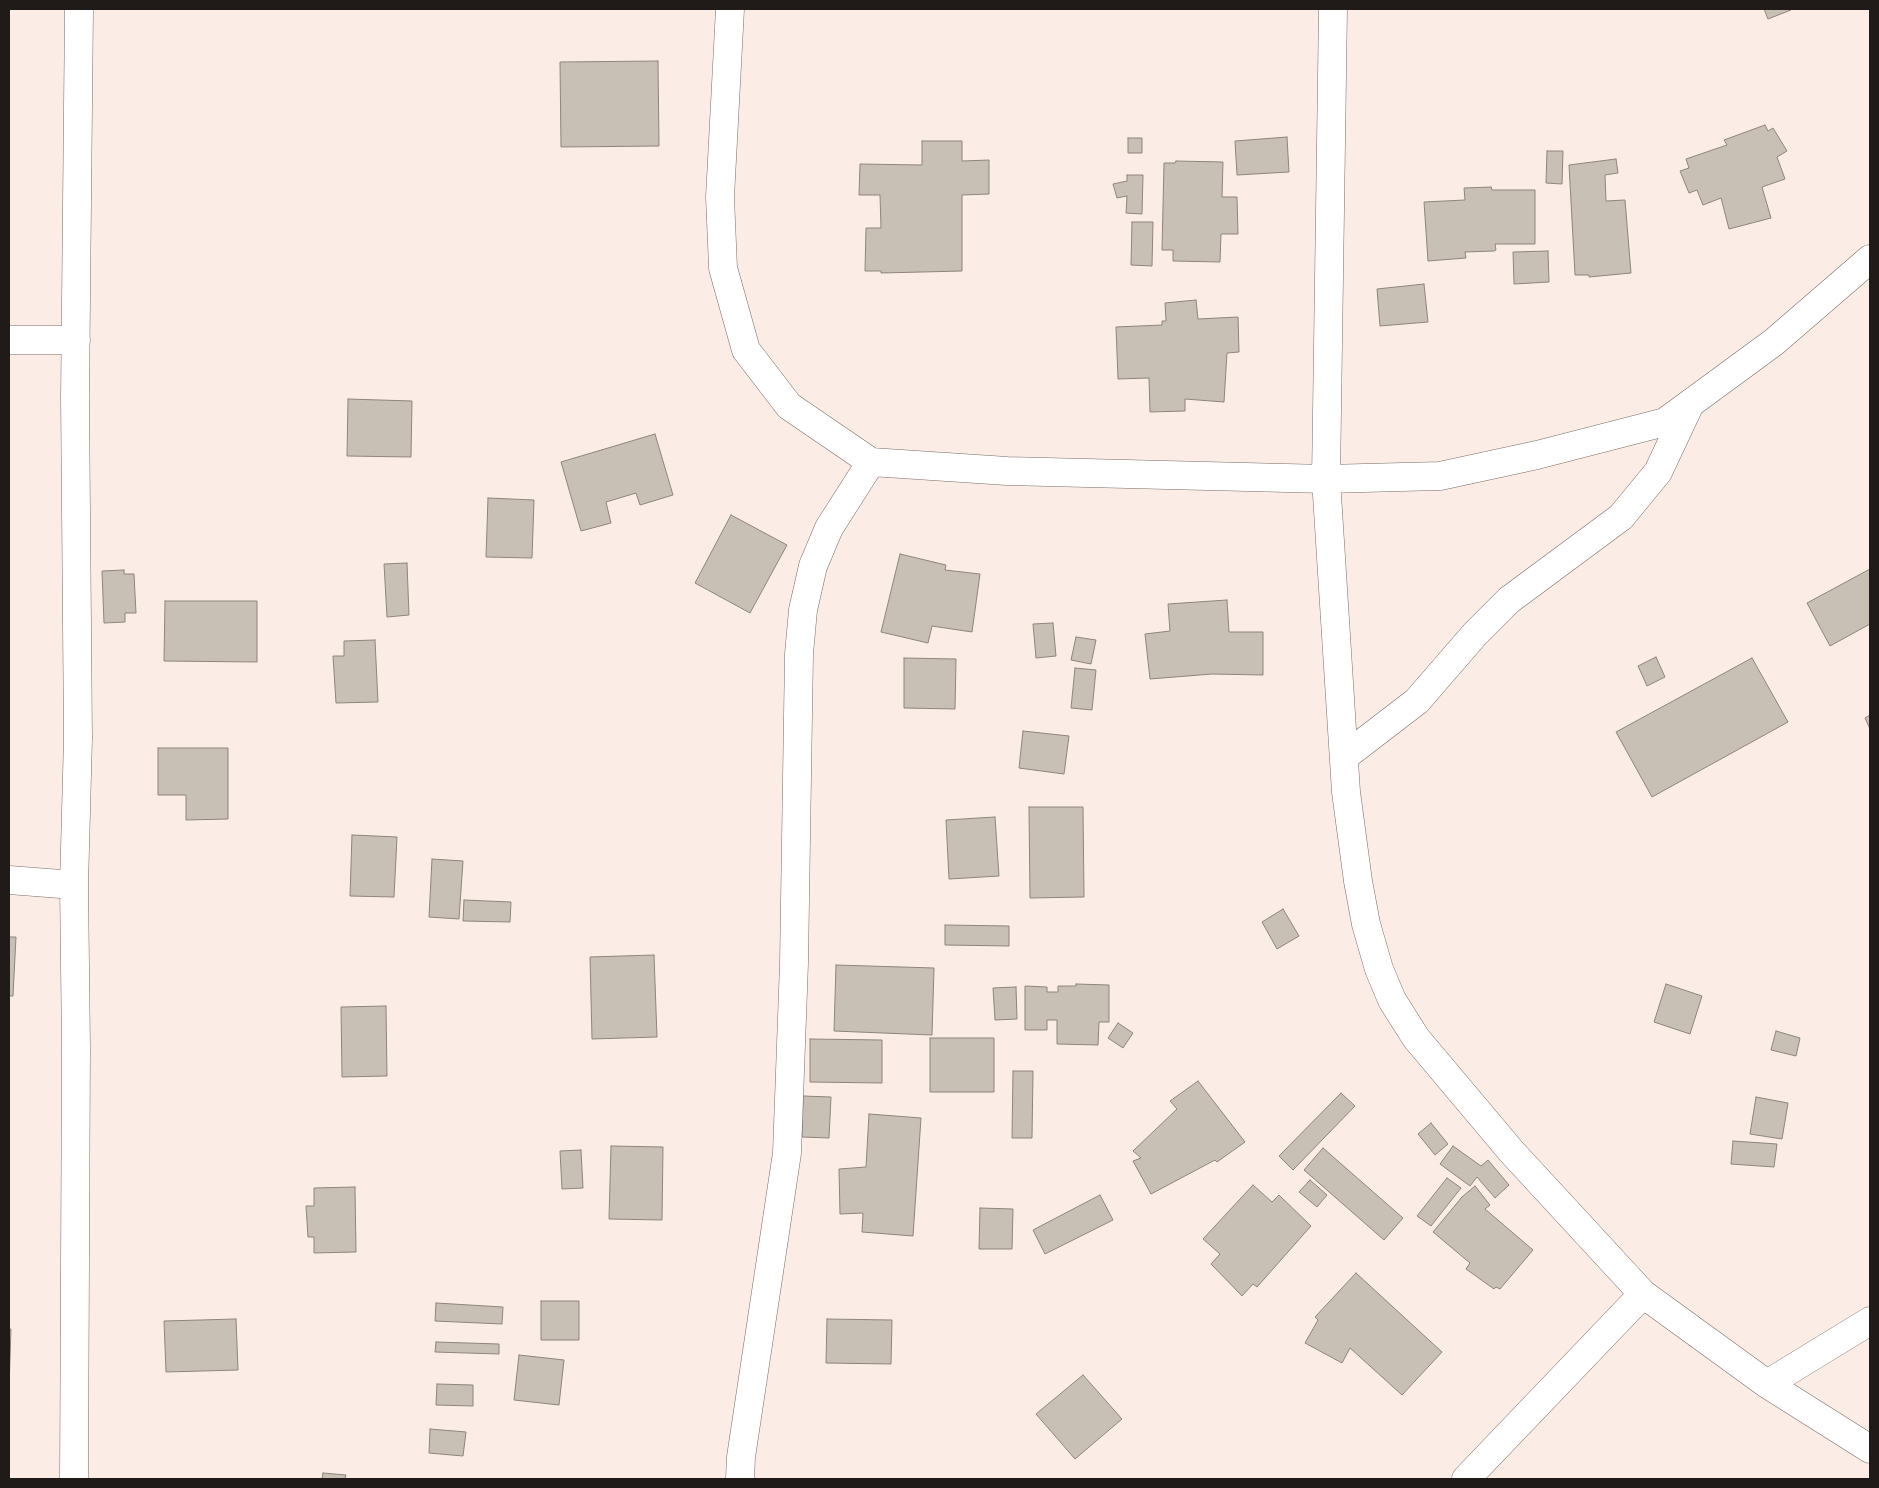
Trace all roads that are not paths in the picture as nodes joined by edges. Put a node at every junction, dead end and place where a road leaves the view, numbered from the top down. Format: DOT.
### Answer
graph roads {
  1 [pos="79,9"];
  2 [pos="730,9"];
  3 [pos="1333,9"];
  4 [pos="1870,259"];
  5 [pos="9,340"];
  6 [pos="76,340"];
  7 [pos="1690,404"];
  8 [pos="871,462"];
  9 [pos="1326,479"];
  10 [pos="1344,756"];
  11 [pos="9,880"];
  12 [pos="74,885"];
  13 [pos="1643,1294"];
  14 [pos="1870,1321"];
  15 [pos="1767,1384"];
  16 [pos="1870,1449"];
  17 [pos="74,1479"];
  18 [pos="740,1479"];
  19 [pos="1466,1479"];
  1 -- 6 [label="street"];
  2 -- 8 [label="street"];
  3 -- 9 [label="street"];
  4 -- 7 [label="street"];
  5 -- 6 [label="street"];
  6 -- 12 [label="street"];
  7 -- 9 [label="street"];
  7 -- 10 [label="street"];
  8 -- 9 [label="street"];
  8 -- 18 [label="street"];
  9 -- 10 [label="street"];
  10 -- 13 [label="street"];
  11 -- 12 [label="street"];
  12 -- 17 [label="street"];
  13 -- 15 [label="street"];
  13 -- 19 [label="street"];
  14 -- 15 [label="street"];
  15 -- 16 [label="street"];
}
